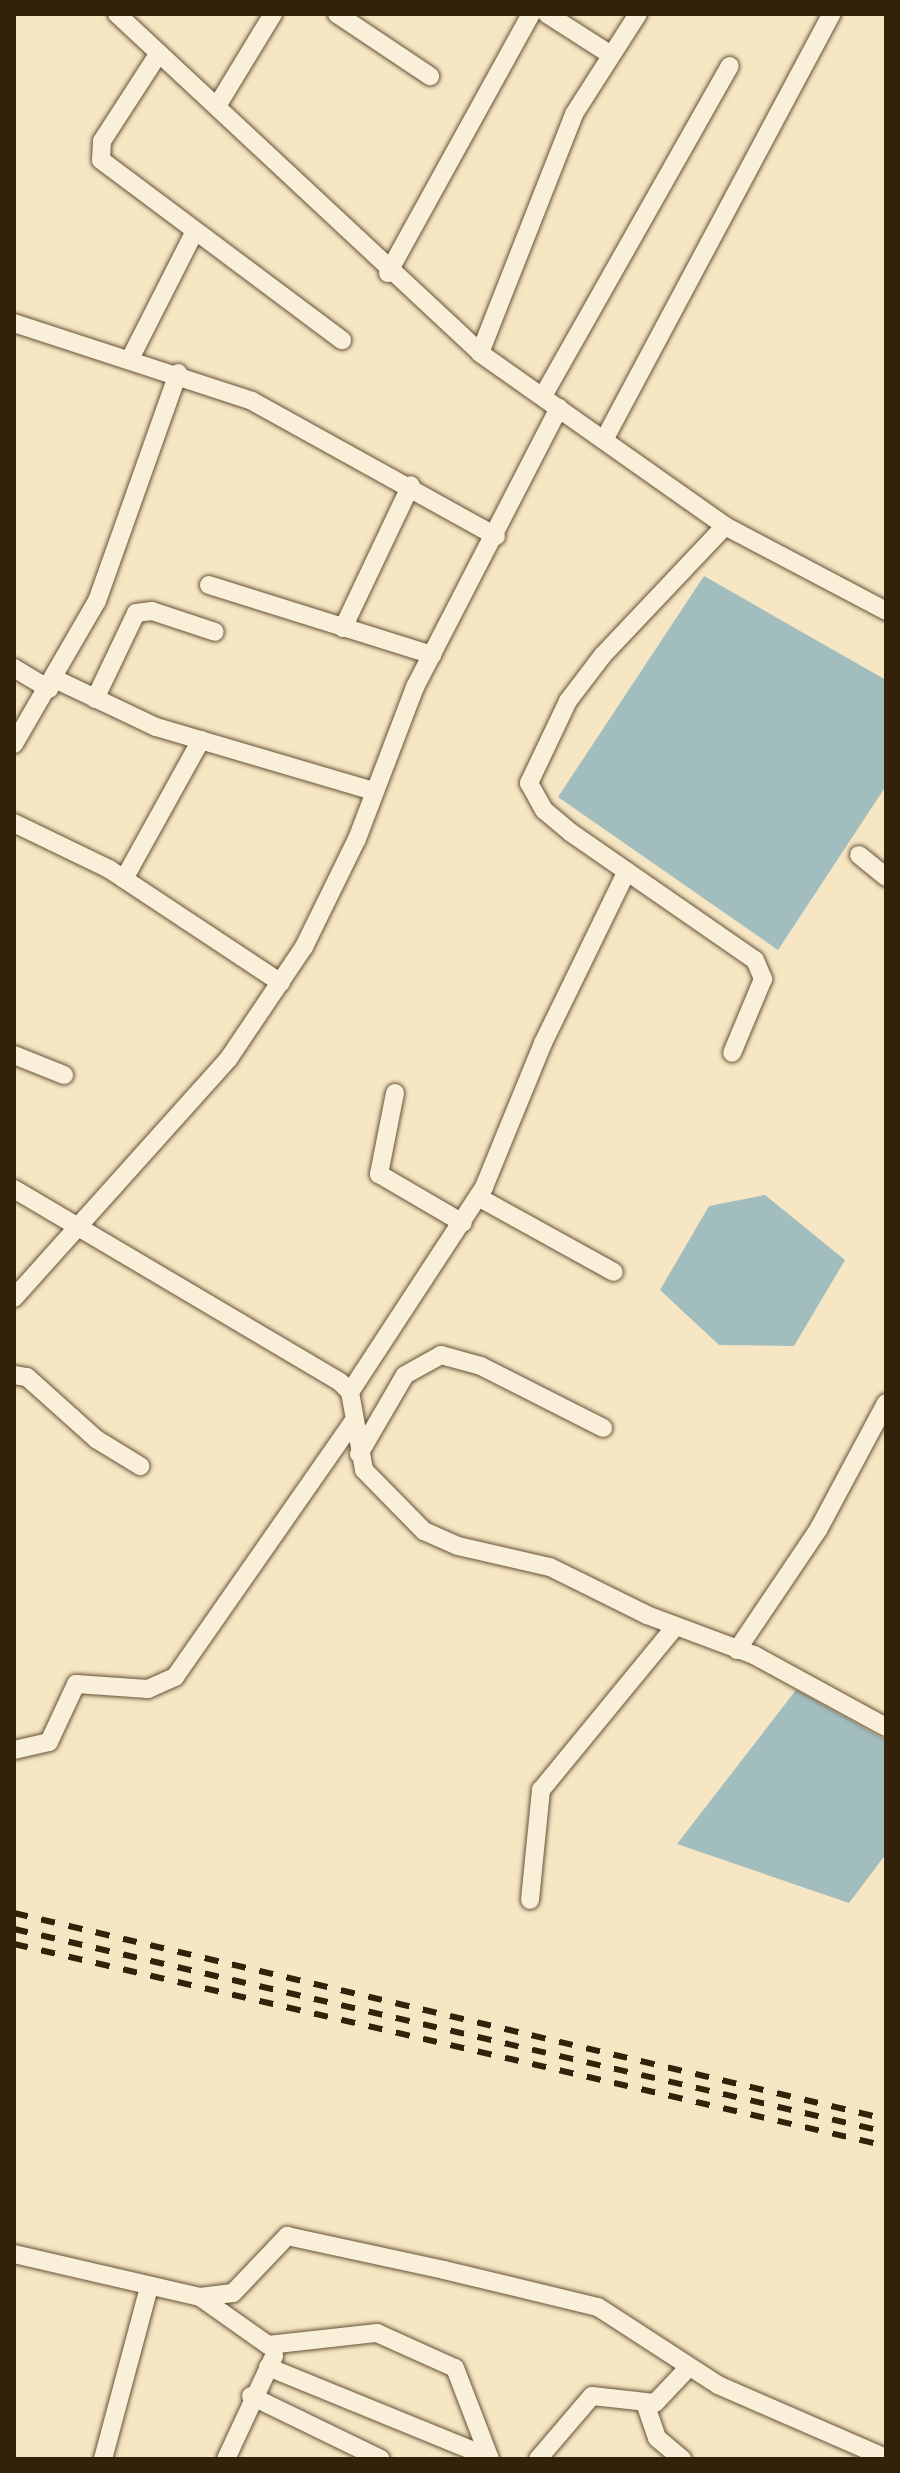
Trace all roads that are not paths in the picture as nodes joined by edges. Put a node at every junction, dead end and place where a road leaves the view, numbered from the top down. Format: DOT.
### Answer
graph roads {
  1 [pos="117,14"];
  2 [pos="273,14"];
  3 [pos="337,14"];
  4 [pos="531,14"];
  5 [pos="547,14"];
  6 [pos="638,14"];
  7 [pos="831,14"];
  8 [pos="159,53"];
  9 [pos="611,55"];
  10 [pos="730,66"];
  11 [pos="430,76"];
  12 [pos="217,106"];
  13 [pos="195,231"];
  14 [pos="388,273"];
  15 [pos="14,323"];
  16 [pos="342,340"];
  17 [pos="480,353"];
  18 [pos="131,357"];
  19 [pos="178,373"];
  20 [pos="543,396"];
  21 [pos="559,408"];
  22 [pos="604,440"];
  23 [pos="411,485"];
  24 [pos="725,526"];
  25 [pos="496,536"];
  26 [pos="209,585"];
  27 [pos="886,611"];
  28 [pos="343,628"];
  29 [pos="215,632"];
  30 [pos="432,655"];
  31 [pos="14,668"];
  32 [pos="52,684"];
  33 [pos="95,699"];
  34 [pos="201,740"];
  35 [pos="14,744"];
  36 [pos="373,791"];
  37 [pos="14,823"];
  38 [pos="859,855"];
  39 [pos="627,871"];
  40 [pos="886,877"];
  41 [pos="124,879"];
  42 [pos="281,983"];
  43 [pos="732,1053"];
  44 [pos="14,1055"];
  45 [pos="64,1075"];
  46 [pos="395,1093"];
  47 [pos="14,1189"];
  48 [pos="478,1197"];
  49 [pos="463,1223"];
  50 [pos="80,1228"];
  51 [pos="614,1272"];
  52 [pos="14,1298"];
  53 [pos="14,1375"];
  54 [pos="350,1392"];
  55 [pos="886,1403"];
  56 [pos="354,1420"];
  57 [pos="603,1428"];
  58 [pos="359,1454"];
  59 [pos="140,1466"];
  60 [pos="675,1627"];
  61 [pos="737,1650"];
  62 [pos="886,1727"];
  63 [pos="14,1750"];
  64 [pos="530,1900"];
  65 [pos="14,2254"];
  66 [pos="149,2287"];
  67 [pos="200,2297"];
  68 [pos="280,2347"];
  69 [pos="268,2367"];
  70 [pos="688,2368"];
  71 [pos="251,2396"];
  72 [pos="645,2403"];
  73 [pos="490,2458"];
  74 [pos="886,2458"];
  75 [pos="103,2459"];
  76 [pos="226,2459"];
  77 [pos="381,2459"];
  78 [pos="538,2459"];
  79 [pos="682,2459"];
  1 -- 8 [label="street"];
  2 -- 12 [label="street"];
  3 -- 11 [label="street"];
  4 -- 14 [label="street"];
  5 -- 9 [label="street"];
  6 -- 9 [label="street"];
  7 -- 22 [label="street"];
  8 -- 12 [label="street"];
  8 -- 13 [label="street"];
  9 -- 17 [label="street"];
  10 -- 20 [label="street"];
  12 -- 14 [label="street"];
  13 -- 16 [label="street"];
  13 -- 18 [label="street"];
  14 -- 17 [label="street"];
  15 -- 18 [label="street"];
  17 -- 20 [label="street"];
  18 -- 19 [label="street"];
  19 -- 23 [label="street"];
  19 -- 32 [label="street"];
  20 -- 21 [label="street"];
  21 -- 22 [label="street"];
  21 -- 25 [label="street"];
  22 -- 24 [label="street"];
  23 -- 25 [label="street"];
  23 -- 28 [label="street"];
  24 -- 27 [label="street"];
  24 -- 39 [label="street"];
  25 -- 30 [label="street"];
  26 -- 28 [label="street"];
  28 -- 30 [label="street"];
  29 -- 33 [label="street"];
  30 -- 36 [label="street"];
  31 -- 32 [label="street"];
  32 -- 33 [label="street"];
  32 -- 35 [label="street"];
  33 -- 34 [label="street"];
  34 -- 36 [label="street"];
  34 -- 41 [label="street"];
  36 -- 42 [label="street"];
  37 -- 41 [label="street"];
  38 -- 40 [label="street"];
  39 -- 43 [label="street"];
  39 -- 48 [label="street"];
  41 -- 42 [label="street"];
  42 -- 50 [label="street"];
  44 -- 45 [label="street"];
  46 -- 49 [label="street"];
  47 -- 50 [label="street"];
  48 -- 49 [label="street"];
  48 -- 51 [label="street"];
  49 -- 54 [label="street"];
  50 -- 52 [label="street"];
  50 -- 54 [label="street"];
  53 -- 59 [label="street"];
  54 -- 56 [label="street"];
  55 -- 61 [label="street"];
  56 -- 58 [label="street"];
  56 -- 63 [label="street"];
  57 -- 58 [label="street"];
  58 -- 60 [label="street"];
  60 -- 61 [label="street"];
  60 -- 64 [label="street"];
  61 -- 62 [label="street"];
  65 -- 66 [label="street"];
  66 -- 67 [label="street"];
  66 -- 75 [label="street"];
  67 -- 68 [label="street"];
  67 -- 70 [label="street"];
  68 -- 69 [label="street"];
  68 -- 73 [label="street"];
  69 -- 71 [label="street"];
  69 -- 73 [label="street"];
  70 -- 72 [label="street"];
  70 -- 74 [label="street"];
  71 -- 76 [label="street"];
  71 -- 77 [label="street"];
  72 -- 78 [label="street"];
  72 -- 79 [label="street"];
}
